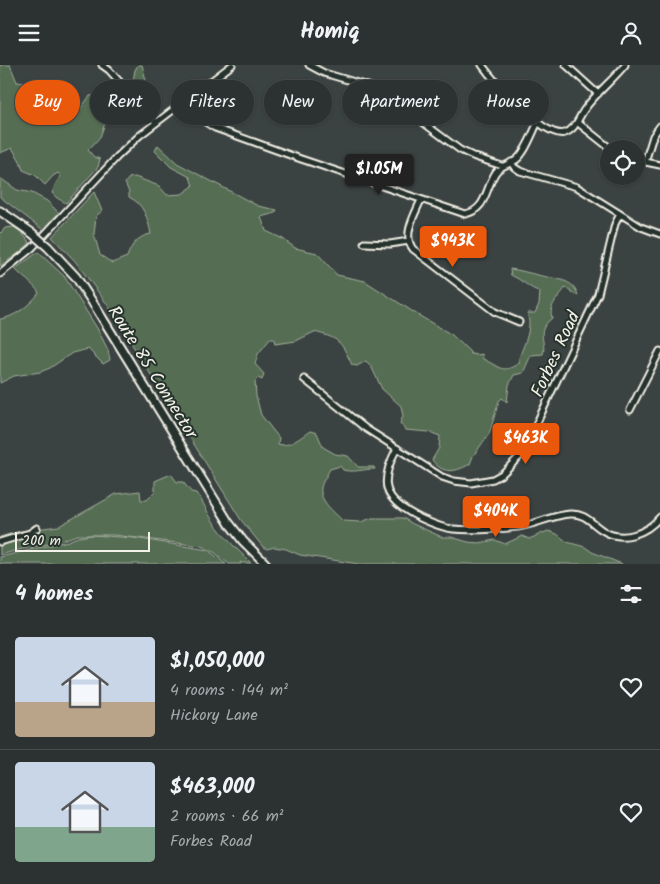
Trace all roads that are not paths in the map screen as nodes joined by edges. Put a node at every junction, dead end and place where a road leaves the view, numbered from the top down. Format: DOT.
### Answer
graph roads {
  1 [pos="102,65"];
  2 [pos="232,65"];
  3 [pos="309,65"];
  4 [pos="482,65"];
  5 [pos="566,65"];
  6 [pos="625,65"];
  7 [pos="118,80"];
  8 [pos="212,80"];
  9 [pos="494,80"];
  10 [pos="598,94"];
  11 [pos="577,122"];
  12 [pos="152,125"];
  13 [pos="210,125"];
  14 [pos="537,125"];
  15 [pos="541,125"];
  16 [pos="660,126"];
  17 [pos="600,140"];
  18 [pos="511,162"];
  19 [pos="645,162"];
  20 [pos="660,165"];
  21 [pos="502,166"];
  22 [pos="421,200"];
  23 [pos="0,211"];
  24 [pos="620,214"];
  25 [pos="660,234"];
  26 [pos="409,241"];
  27 [pos="364,243"];
  28 [pos="0,273"];
  29 [pos="519,322"];
  30 [pos="660,351"];
  31 [pos="304,379"];
  32 [pos="630,410"];
  33 [pos="397,448"];
  34 [pos="660,517"];
  35 [pos="37,528"];
  36 [pos="0,542"];
  37 [pos="266,564"];
  1 -- 7 [label="street"];
  2 -- 8 [label="street"];
  3 -- 21 [label="street"];
  4 -- 9 [label="street"];
  5 -- 10 [label="street"];
  6 -- 10 [label="street"];
  10 -- 11 [label="street"];
  11 -- 15 [label="street"];
  11 -- 17 [label="street"];
  12 -- 28 [label="street"];
  13 -- 22 [label="street"];
  14 -- 18 [label="street"];
  16 -- 19 [label="street"];
  18 -- 21 [label="street"];
  18 -- 24 [label="street"];
  19 -- 20 [label="street"];
  21 -- 22 [label="street"];
  22 -- 26 [label="street"];
  23 -- 37 [label="main road, Route 85 Connector, bridge"];
  24 -- 25 [label="street"];
  24 -- 33 [label="street, Forbes Road"];
  26 -- 27 [label="street"];
  26 -- 29 [label="street"];
  30 -- 32 [label="street"];
  31 -- 33 [label="street, Forbes Road"];
  33 -- 34 [label="street"];
  35 -- 36 [label="street"];
}
